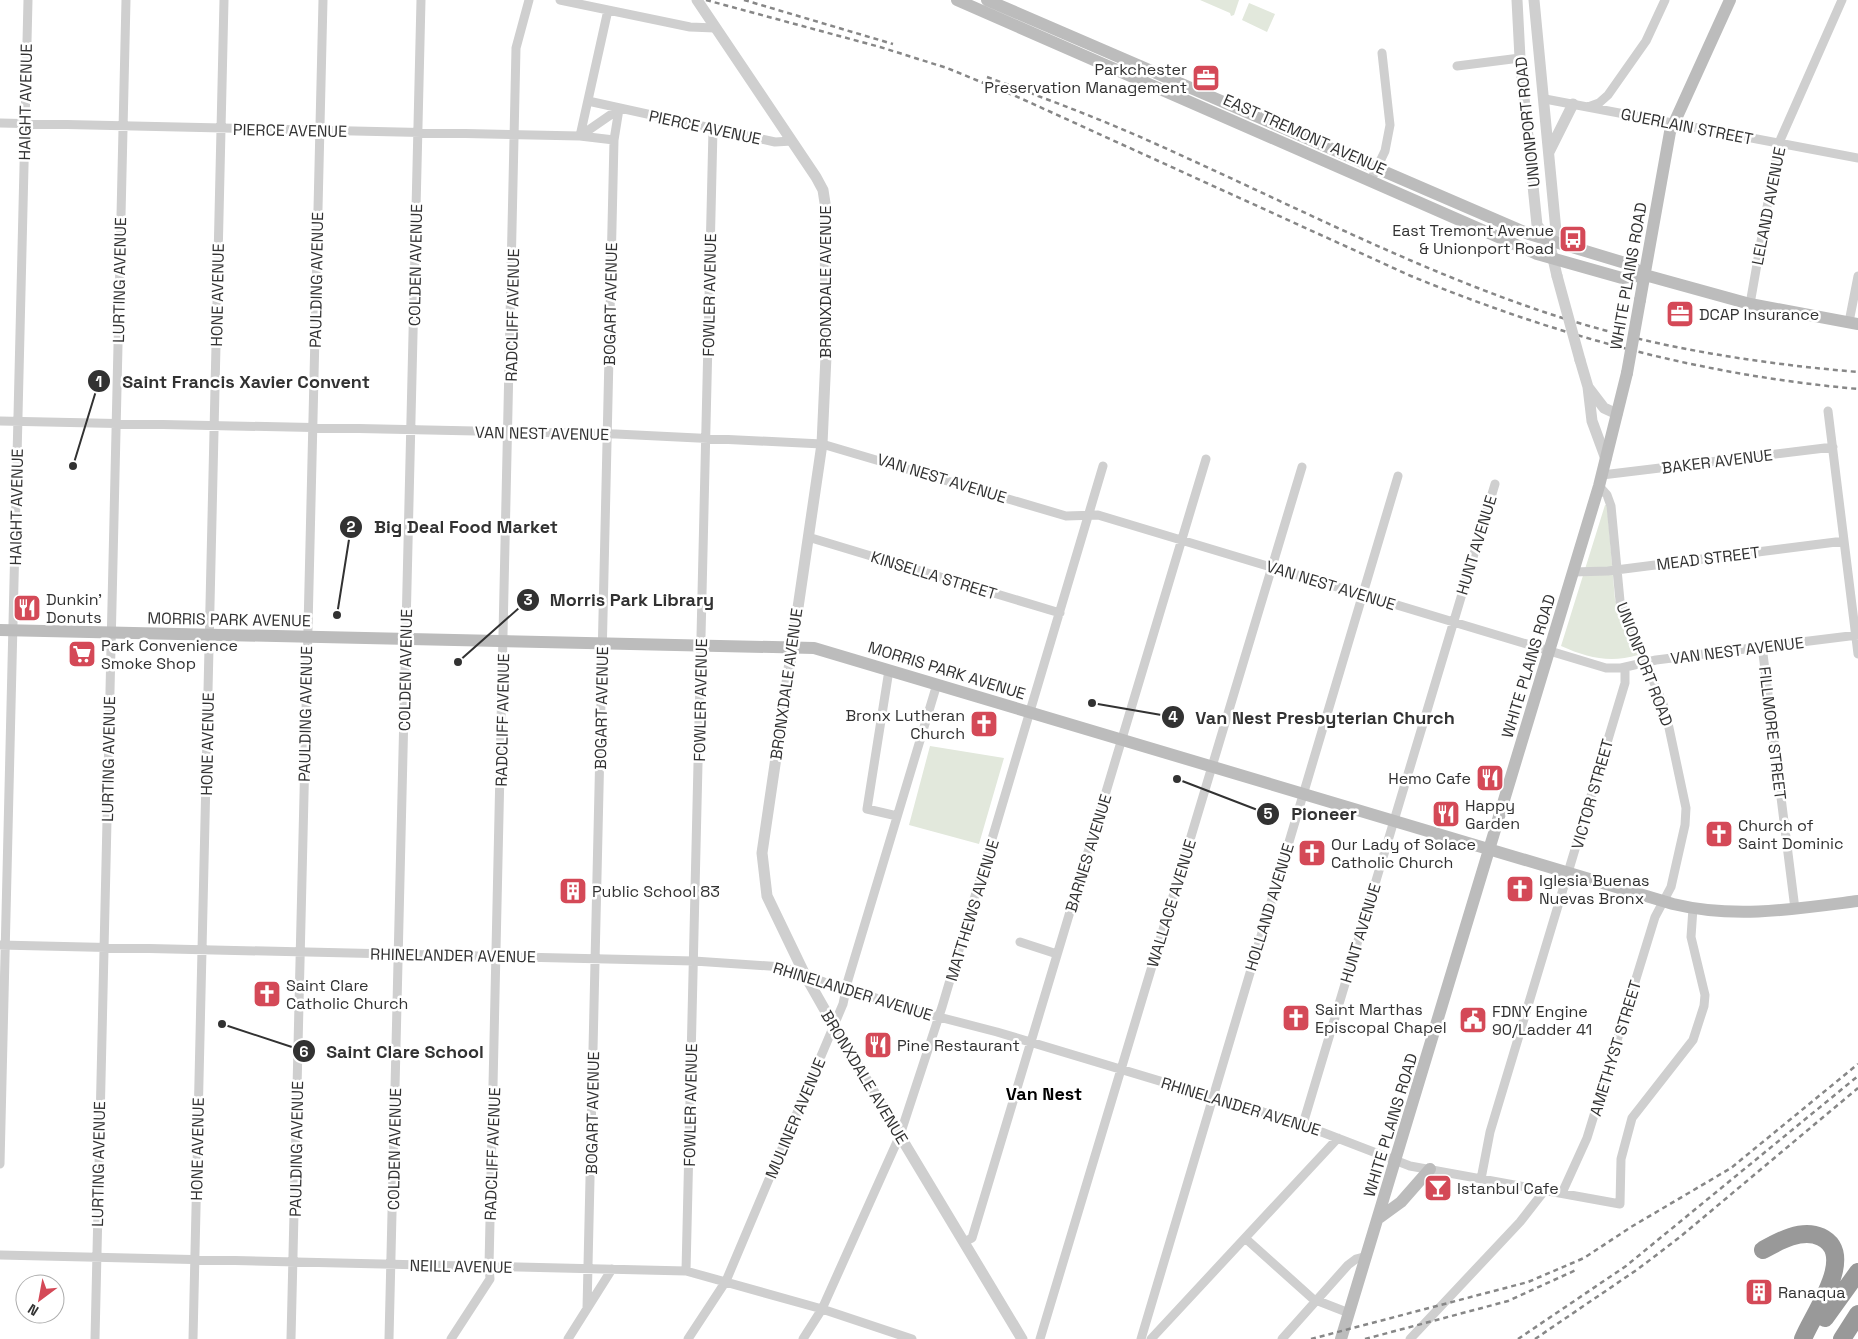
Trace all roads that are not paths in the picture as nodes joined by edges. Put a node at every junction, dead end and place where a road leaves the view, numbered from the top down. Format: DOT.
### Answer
graph roads {
  1 [pos="28,0"];
  2 [pos="126,0"];
  3 [pos="224,0"];
  4 [pos="323,0"];
  5 [pos="421,0"];
  6 [pos="529,0"];
  7 [pos="560,0"];
  8 [pos="696,0"];
  9 [pos="957,0"];
  10 [pos="987,0"];
  11 [pos="1517,0"];
  12 [pos="1534,0"];
  13 [pos="1665,0"];
  14 [pos="1730,0"];
  15 [pos="1842,0"];
  16 [pos="608,10"];
  17 [pos="715,28"];
  18 [pos="1041,30"];
  19 [pos="1382,53"];
  20 [pos="1520,58"];
  21 [pos="1458,66"];
  22 [pos="1545,99"];
  23 [pos="588,101"];
  24 [pos="1573,104"];
  25 [pos="1587,107"];
  26 [pos="619,109"];
  27 [pos="1674,122"];
  28 [pos="0,123"];
  29 [pos="25,124"];
  30 [pos="123,126"];
  31 [pos="221,128"];
  32 [pos="319,130"];
  33 [pos="713,130"];
  34 [pos="418,133"];
  35 [pos="516,135"];
  36 [pos="580,136"];
  37 [pos="614,140"];
  38 [pos="792,141"];
  39 [pos="1778,145"];
  40 [pos="1549,154"];
  41 [pos="1858,158"];
  42 [pos="1374,175"];
  43 [pos="1549,241"];
  44 [pos="1553,260"];
  45 [pos="1644,275"];
  46 [pos="1858,276"];
  47 [pos="1750,304"];
  48 [pos="1854,323"];
  49 [pos="1588,387"];
  50 [pos="1828,411"];
  51 [pos="1617,414"];
  52 [pos="0,421"];
  53 [pos="18,421"];
  54 [pos="116,423"];
  55 [pos="214,425"];
  56 [pos="312,428"];
  57 [pos="411,430"];
  58 [pos="509,432"];
  59 [pos="607,434"];
  60 [pos="706,437"];
  61 [pos="822,444"];
  62 [pos="1833,447"];
  63 [pos="1206,459"];
  64 [pos="1606,459"];
  65 [pos="1103,466"];
  66 [pos="1302,467"];
  67 [pos="1398,476"];
  68 [pos="1600,480"];
  69 [pos="1494,484"];
  70 [pos="1090,515"];
  71 [pos="808,537"];
  72 [pos="1181,540"];
  73 [pos="1844,541"];
  74 [pos="1272,568"];
  75 [pos="1616,570"];
  76 [pos="1573,572"];
  77 [pos="1363,594"];
  78 [pos="1060,613"];
  79 [pos="1453,622"];
  80 [pos="6,630"];
  81 [pos="111,633"];
  82 [pos="209,635"];
  83 [pos="1857,635"];
  84 [pos="307,637"];
  85 [pos="406,640"];
  86 [pos="504,642"];
  87 [pos="602,644"];
  88 [pos="701,646"];
  89 [pos="1762,646"];
  90 [pos="791,647"];
  91 [pos="1549,651"];
  92 [pos="1858,654"];
  93 [pos="1646,663"];
  94 [pos="1625,668"];
  95 [pos="889,670"];
  96 [pos="937,684"];
  97 [pos="1031,712"];
  98 [pos="1122,740"];
  99 [pos="1212,767"];
  100 [pos="1302,794"];
  101 [pos="896,816"];
  102 [pos="1393,821"];
  103 [pos="1489,850"];
  104 [pos="1568,874"];
  105 [pos="1858,901"];
  106 [pos="1663,902"];
  107 [pos="1692,908"];
  108 [pos="1795,909"];
  109 [pos="1020,942"];
  110 [pos="2,945"];
  111 [pos="104,947"];
  112 [pos="202,949"];
  113 [pos="300,952"];
  114 [pos="399,954"];
  115 [pos="1057,954"];
  116 [pos="497,956"];
  117 [pos="595,958"];
  118 [pos="694,961"];
  119 [pos="805,975"];
  120 [pos="846,989"];
  121 [pos="939,1017"];
  122 [pos="834,1026"];
  123 [pos="1031,1042"];
  124 [pos="1121,1069"];
  125 [pos="1212,1096"];
  126 [pos="1303,1124"];
  127 [pos="900,1135"];
  128 [pos="1338,1138"];
  129 [pos="1396,1161"];
  130 [pos="0,1164"];
  131 [pos="1430,1169"];
  132 [pos="1481,1179"];
  133 [pos="1545,1190"];
  134 [pos="1562,1193"];
  135 [pos="1379,1218"];
  136 [pos="1245,1238"];
  137 [pos="964,1242"];
  138 [pos="1763,1250"];
  139 [pos="0,1255"];
  140 [pos="1367,1256"];
  141 [pos="96,1257"];
  142 [pos="195,1260"];
  143 [pos="293,1262"];
  144 [pos="391,1264"];
  145 [pos="489,1266"];
  146 [pos="588,1269"];
  147 [pos="612,1269"];
  148 [pos="686,1271"];
  149 [pos="1858,1272"];
  150 [pos="726,1281"];
  151 [pos="1316,1301"];
  152 [pos="587,1309"];
  153 [pos="822,1310"];
  154 [pos="1349,1313"];
  155 [pos="1858,1314"];
  156 [pos="96,1339"];
  157 [pos="193,1339"];
  158 [pos="291,1339"];
  159 [pos="389,1339"];
  160 [pos="451,1339"];
  161 [pos="568,1339"];
  162 [pos="688,1339"];
  163 [pos="803,1339"];
  164 [pos="912,1339"];
  165 [pos="1022,1339"];
  166 [pos="1040,1339"];
  167 [pos="1141,1339"];
  168 [pos="1151,1339"];
  169 [pos="1282,1339"];
  170 [pos="1341,1339"];
  171 [pos="1410,1339"];
  172 [pos="1803,1339"];
  173 [pos="1812,1339"];
  174 [pos="1842,1339"];
  1 -- 29 [label="street, HAIGHT AVENUE"];
  2 -- 30 [label="street, LURTING AVENUE"];
  3 -- 31 [label="street, HONE AVENUE"];
  4 -- 32 [label="street, PAULDING AVENUE"];
  5 -- 34 [label="street, COLDEN AVENUE"];
  6 -- 35 [label="street, RADCLIFF AVENUE"];
  7 -- 16 [label="street"];
  8 -- 17 [label="street, BRONXDALE AVENUE"];
  9 -- 18 [label="main road, EAST TREMONT AVENUE"];
  10 -- 18 [label="main road, EAST TREMONT AVENUE"];
  11 -- 20 [label="street, UNIONPORT ROAD"];
  12 -- 22 [label="street, UNIONPORT ROAD"];
  13 -- 25 [label="street"];
  14 -- 27 [label="main road, WHITE PLAINS ROAD"];
  15 -- 39 [label="street, LELAND AVENUE"];
  16 -- 17 [label="street"];
  16 -- 23 [label="street"];
  17 -- 38 [label="street, BRONXDALE AVENUE"];
  18 -- 42 [label="main road, EAST TREMONT AVENUE"];
  19 -- 42 [label="street"];
  20 -- 21 [label="street"];
  20 -- 43 [label="street, UNIONPORT ROAD"];
  22 -- 24 [label="street, GUERLAIN STREET"];
  22 -- 40 [label="street, UNIONPORT ROAD"];
  23 -- 26 [label="street, PIERCE AVENUE"];
  23 -- 36 [label="street"];
  24 -- 25 [label="street, GUERLAIN STREET"];
  24 -- 40 [label="street"];
  25 -- 27 [label="street, GUERLAIN STREET"];
  26 -- 33 [label="street, PIERCE AVENUE"];
  26 -- 36 [label="street"];
  26 -- 37 [label="street, BOGART AVENUE"];
  27 -- 39 [label="street, GUERLAIN STREET"];
  27 -- 45 [label="main road, WHITE PLAINS ROAD"];
  28 -- 29 [label="street, PIERCE AVENUE"];
  29 -- 30 [label="street, PIERCE AVENUE"];
  29 -- 53 [label="street, HAIGHT AVENUE"];
  30 -- 31 [label="street, PIERCE AVENUE"];
  30 -- 54 [label="street, LURTING AVENUE"];
  31 -- 32 [label="street, PIERCE AVENUE"];
  31 -- 55 [label="street, HONE AVENUE"];
  32 -- 34 [label="street, PIERCE AVENUE"];
  32 -- 56 [label="street, PAULDING AVENUE"];
  33 -- 38 [label="street, PIERCE AVENUE"];
  33 -- 60 [label="street, FOWLER AVENUE"];
  34 -- 35 [label="street, PIERCE AVENUE"];
  34 -- 57 [label="street, COLDEN AVENUE"];
  35 -- 36 [label="street, PIERCE AVENUE"];
  35 -- 58 [label="street, RADCLIFF AVENUE"];
  36 -- 37 [label="street, PIERCE AVENUE"];
  37 -- 59 [label="street, BOGART AVENUE"];
  38 -- 61 [label="street, BRONXDALE AVENUE"];
  39 -- 41 [label="street, GUERLAIN STREET"];
  39 -- 47 [label="street, LELAND AVENUE"];
  40 -- 43 [label="street, UNIONPORT ROAD"];
  42 -- 43 [label="main road, EAST TREMONT AVENUE"];
  42 -- 44 [label="main road, EAST TREMONT AVENUE"];
  43 -- 44 [label="street, UNIONPORT ROAD"];
  43 -- 45 [label="main road, EAST TREMONT AVENUE"];
  44 -- 45 [label="main road, EAST TREMONT AVENUE"];
  44 -- 49 [label="street, UNIONPORT ROAD, bridge"];
  45 -- 47 [label="main road, EAST TREMONT AVENUE"];
  45 -- 51 [label="main road, WHITE PLAINS ROAD, bridge"];
  46 -- 48 [label="street"];
  47 -- 48 [label="main road, EAST TREMONT AVENUE"];
  49 -- 51 [label="street, UNIONPORT ROAD"];
  49 -- 64 [label="street, UNIONPORT ROAD"];
  50 -- 62 [label="street"];
  51 -- 64 [label="main road, WHITE PLAINS ROAD"];
  52 -- 53 [label="street, VAN NEST AVENUE"];
  53 -- 54 [label="street, VAN NEST AVENUE"];
  53 -- 80 [label="street, HAIGHT AVENUE"];
  54 -- 55 [label="street, VAN NEST AVENUE"];
  54 -- 81 [label="street, LURTING AVENUE"];
  55 -- 56 [label="street, VAN NEST AVENUE"];
  55 -- 82 [label="street, HONE AVENUE"];
  56 -- 57 [label="street, VAN NEST AVENUE"];
  56 -- 84 [label="street, PAULDING AVENUE"];
  57 -- 58 [label="street, VAN NEST AVENUE"];
  57 -- 85 [label="street, COLDEN AVENUE"];
  58 -- 59 [label="street, VAN NEST AVENUE"];
  58 -- 86 [label="street, RADCLIFF AVENUE"];
  59 -- 60 [label="street, VAN NEST AVENUE"];
  59 -- 87 [label="street, BOGART AVENUE"];
  60 -- 61 [label="street, VAN NEST AVENUE"];
  60 -- 88 [label="street, FOWLER AVENUE"];
  61 -- 70 [label="street, VAN NEST AVENUE"];
  61 -- 71 [label="street, BRONXDALE AVENUE"];
  62 -- 68 [label="street, BAKER AVENUE"];
  62 -- 73 [label="street"];
  63 -- 72 [label="street, BARNES AVENUE"];
  64 -- 68 [label="main road, WHITE PLAINS ROAD"];
  65 -- 70 [label="street, MATTHEWS AVENUE"];
  66 -- 74 [label="street, WALLACE AVENUE"];
  67 -- 77 [label="street, HOLLAND AVENUE"];
  68 -- 75 [label="street, UNIONPORT ROAD"];
  68 -- 76 [label="main road, WHITE PLAINS ROAD"];
  69 -- 79 [label="street, HUNT AVENUE"];
  70 -- 72 [label="street, VAN NEST AVENUE"];
  70 -- 78 [label="street, MATTHEWS AVENUE"];
  71 -- 78 [label="street, KINSELLA STREET"];
  71 -- 90 [label="street, BRONXDALE AVENUE"];
  72 -- 74 [label="street, VAN NEST AVENUE"];
  72 -- 98 [label="street, BARNES AVENUE"];
  73 -- 75 [label="street, MEAD STREET"];
  73 -- 83 [label="street"];
  74 -- 77 [label="street, VAN NEST AVENUE"];
  74 -- 99 [label="street, WALLACE AVENUE"];
  75 -- 76 [label="street, MEAD STREET"];
  75 -- 93 [label="street, UNIONPORT ROAD"];
  76 -- 91 [label="main road, WHITE PLAINS ROAD"];
  77 -- 79 [label="street, VAN NEST AVENUE"];
  77 -- 100 [label="street, HOLLAND AVENUE"];
  78 -- 97 [label="street, MATTHEWS AVENUE"];
  79 -- 91 [label="street, VAN NEST AVENUE"];
  79 -- 102 [label="street, HUNT AVENUE"];
  80 -- 81 [label="main road, MORRIS PARK AVENUE"];
  80 -- 110 [label="street, HAIGHT AVENUE"];
  81 -- 82 [label="main road, MORRIS PARK AVENUE"];
  81 -- 111 [label="street, LURTING AVENUE"];
  82 -- 84 [label="main road, MORRIS PARK AVENUE"];
  82 -- 112 [label="street, HONE AVENUE"];
  83 -- 89 [label="street, VAN NEST AVENUE"];
  83 -- 92 [label="street"];
  84 -- 85 [label="main road, MORRIS PARK AVENUE"];
  84 -- 113 [label="street, PAULDING AVENUE"];
  85 -- 86 [label="main road, MORRIS PARK AVENUE"];
  85 -- 114 [label="street, COLDEN AVENUE"];
  86 -- 87 [label="main road, MORRIS PARK AVENUE"];
  86 -- 116 [label="street, RADCLIFF AVENUE"];
  87 -- 88 [label="main road, MORRIS PARK AVENUE"];
  87 -- 117 [label="street, BOGART AVENUE"];
  88 -- 90 [label="main road, MORRIS PARK AVENUE"];
  88 -- 118 [label="street, FOWLER AVENUE"];
  89 -- 93 [label="street, VAN NEST AVENUE"];
  89 -- 108 [label="street, FILLMORE STREET"];
  90 -- 95 [label="main road, MORRIS PARK AVENUE"];
  90 -- 119 [label="street, BRONXDALE AVENUE"];
  91 -- 94 [label="street, VAN NEST AVENUE"];
  91 -- 103 [label="main road, WHITE PLAINS ROAD"];
  93 -- 94 [label="street, VAN NEST AVENUE"];
  93 -- 106 [label="street, UNIONPORT ROAD"];
  94 -- 104 [label="street, VICTOR STREET"];
  95 -- 96 [label="main road, MORRIS PARK AVENUE"];
  95 -- 101 [label="street"];
  96 -- 97 [label="main road, MORRIS PARK AVENUE"];
  96 -- 101 [label="street, MULINER AVENUE"];
  97 -- 98 [label="main road, MORRIS PARK AVENUE"];
  97 -- 121 [label="street, MATTHEWS AVENUE"];
  98 -- 99 [label="main road, MORRIS PARK AVENUE"];
  98 -- 115 [label="street, BARNES AVENUE"];
  99 -- 100 [label="main road, MORRIS PARK AVENUE"];
  99 -- 124 [label="street, WALLACE AVENUE"];
  100 -- 102 [label="main road, MORRIS PARK AVENUE"];
  100 -- 125 [label="street, HOLLAND AVENUE"];
  101 -- 120 [label="street, MULINER AVENUE"];
  102 -- 103 [label="main road, MORRIS PARK AVENUE"];
  102 -- 126 [label="street, HUNT AVENUE"];
  103 -- 104 [label="main road, MORRIS PARK AVENUE"];
  103 -- 129 [label="main road, WHITE PLAINS ROAD"];
  104 -- 106 [label="main road, MORRIS PARK AVENUE"];
  104 -- 132 [label="street, VICTOR STREET"];
  105 -- 108 [label="main road, MORRIS PARK AVENUE"];
  106 -- 107 [label="main road, MORRIS PARK AVENUE"];
  106 -- 134 [label="street, AMETHYST STREET"];
  107 -- 108 [label="main road, MORRIS PARK AVENUE"];
  107 -- 134 [label="street, RHINELANDER AVENUE"];
  109 -- 115 [label="street"];
  110 -- 111 [label="street, RHINELANDER AVENUE"];
  110 -- 130 [label="street, HAIGHT AVENUE"];
  111 -- 112 [label="street, RHINELANDER AVENUE"];
  111 -- 141 [label="street, LURTING AVENUE"];
  112 -- 113 [label="street, RHINELANDER AVENUE"];
  112 -- 142 [label="street, HONE AVENUE"];
  113 -- 114 [label="street, RHINELANDER AVENUE"];
  113 -- 143 [label="street, PAULDING AVENUE"];
  114 -- 116 [label="street, RHINELANDER AVENUE"];
  114 -- 144 [label="street, COLDEN AVENUE"];
  115 -- 123 [label="street, BARNES AVENUE"];
  116 -- 117 [label="street, RHINELANDER AVENUE"];
  116 -- 145 [label="street, RADCLIFF AVENUE"];
  117 -- 118 [label="street, RHINELANDER AVENUE"];
  117 -- 146 [label="street, BOGART AVENUE"];
  118 -- 119 [label="street, RHINELANDER AVENUE"];
  118 -- 148 [label="street, FOWLER AVENUE"];
  119 -- 120 [label="street, RHINELANDER AVENUE"];
  119 -- 122 [label="street, BRONXDALE AVENUE"];
  120 -- 121 [label="street, RHINELANDER AVENUE"];
  120 -- 122 [label="street, MULINER AVENUE"];
  121 -- 123 [label="street, RHINELANDER AVENUE"];
  121 -- 127 [label="street, MATTHEWS AVENUE"];
  122 -- 127 [label="street, BRONXDALE AVENUE"];
  122 -- 150 [label="street, MULINER AVENUE"];
  123 -- 124 [label="street, RHINELANDER AVENUE"];
  123 -- 137 [label="street, BARNES AVENUE"];
  124 -- 125 [label="street, RHINELANDER AVENUE"];
  124 -- 166 [label="street, WALLACE AVENUE"];
  125 -- 126 [label="street, RHINELANDER AVENUE"];
  125 -- 167 [label="street, HOLLAND AVENUE"];
  126 -- 128 [label="street, RHINELANDER AVENUE"];
  127 -- 137 [label="street, BRONXDALE AVENUE"];
  127 -- 153 [label="street, MATTHEWS AVENUE"];
  128 -- 129 [label="street, RHINELANDER AVENUE"];
  128 -- 136 [label="street"];
  129 -- 131 [label="street, RHINELANDER AVENUE"];
  129 -- 135 [label="main road, WHITE PLAINS ROAD"];
  131 -- 132 [label="street, RHINELANDER AVENUE"];
  131 -- 135 [label="main road"];
  132 -- 133 [label="street, RHINELANDER AVENUE"];
  133 -- 134 [label="street, RHINELANDER AVENUE"];
  133 -- 171 [label="street"];
  135 -- 140 [label="main road, WHITE PLAINS ROAD"];
  136 -- 151 [label="street"];
  136 -- 168 [label="street"];
  137 -- 165 [label="street, BRONXDALE AVENUE"];
  138 -- 172 [label="highway"];
  139 -- 141 [label="street, NEILL AVENUE"];
  140 -- 151 [label="street"];
  140 -- 154 [label="main road, WHITE PLAINS ROAD"];
  141 -- 142 [label="street, NEILL AVENUE"];
  141 -- 156 [label="street, LURTING AVENUE"];
  142 -- 143 [label="street, NEILL AVENUE"];
  142 -- 157 [label="street, HONE AVENUE"];
  143 -- 144 [label="street, NEILL AVENUE"];
  143 -- 158 [label="street, PAULDING AVENUE"];
  144 -- 145 [label="street, NEILL AVENUE"];
  144 -- 159 [label="street, COLDEN AVENUE"];
  145 -- 146 [label="street, NEILL AVENUE"];
  145 -- 160 [label="street, RADCLIFF AVENUE"];
  146 -- 147 [label="street, NEILL AVENUE"];
  146 -- 152 [label="street, BOGART AVENUE"];
  147 -- 148 [label="street, NEILL AVENUE"];
  147 -- 152 [label="street"];
  148 -- 150 [label="street, NEILL AVENUE"];
  149 -- 173 [label="highway"];
  150 -- 153 [label="street, NEILL AVENUE"];
  150 -- 162 [label="street, MULINER AVENUE"];
  151 -- 154 [label="street"];
  151 -- 169 [label="street"];
  152 -- 161 [label="street"];
  153 -- 163 [label="street, MATTHEWS AVENUE"];
  153 -- 164 [label="street, NEILL AVENUE"];
  154 -- 170 [label="main road, WHITE PLAINS ROAD"];
  155 -- 174 [label="highway"];
}
